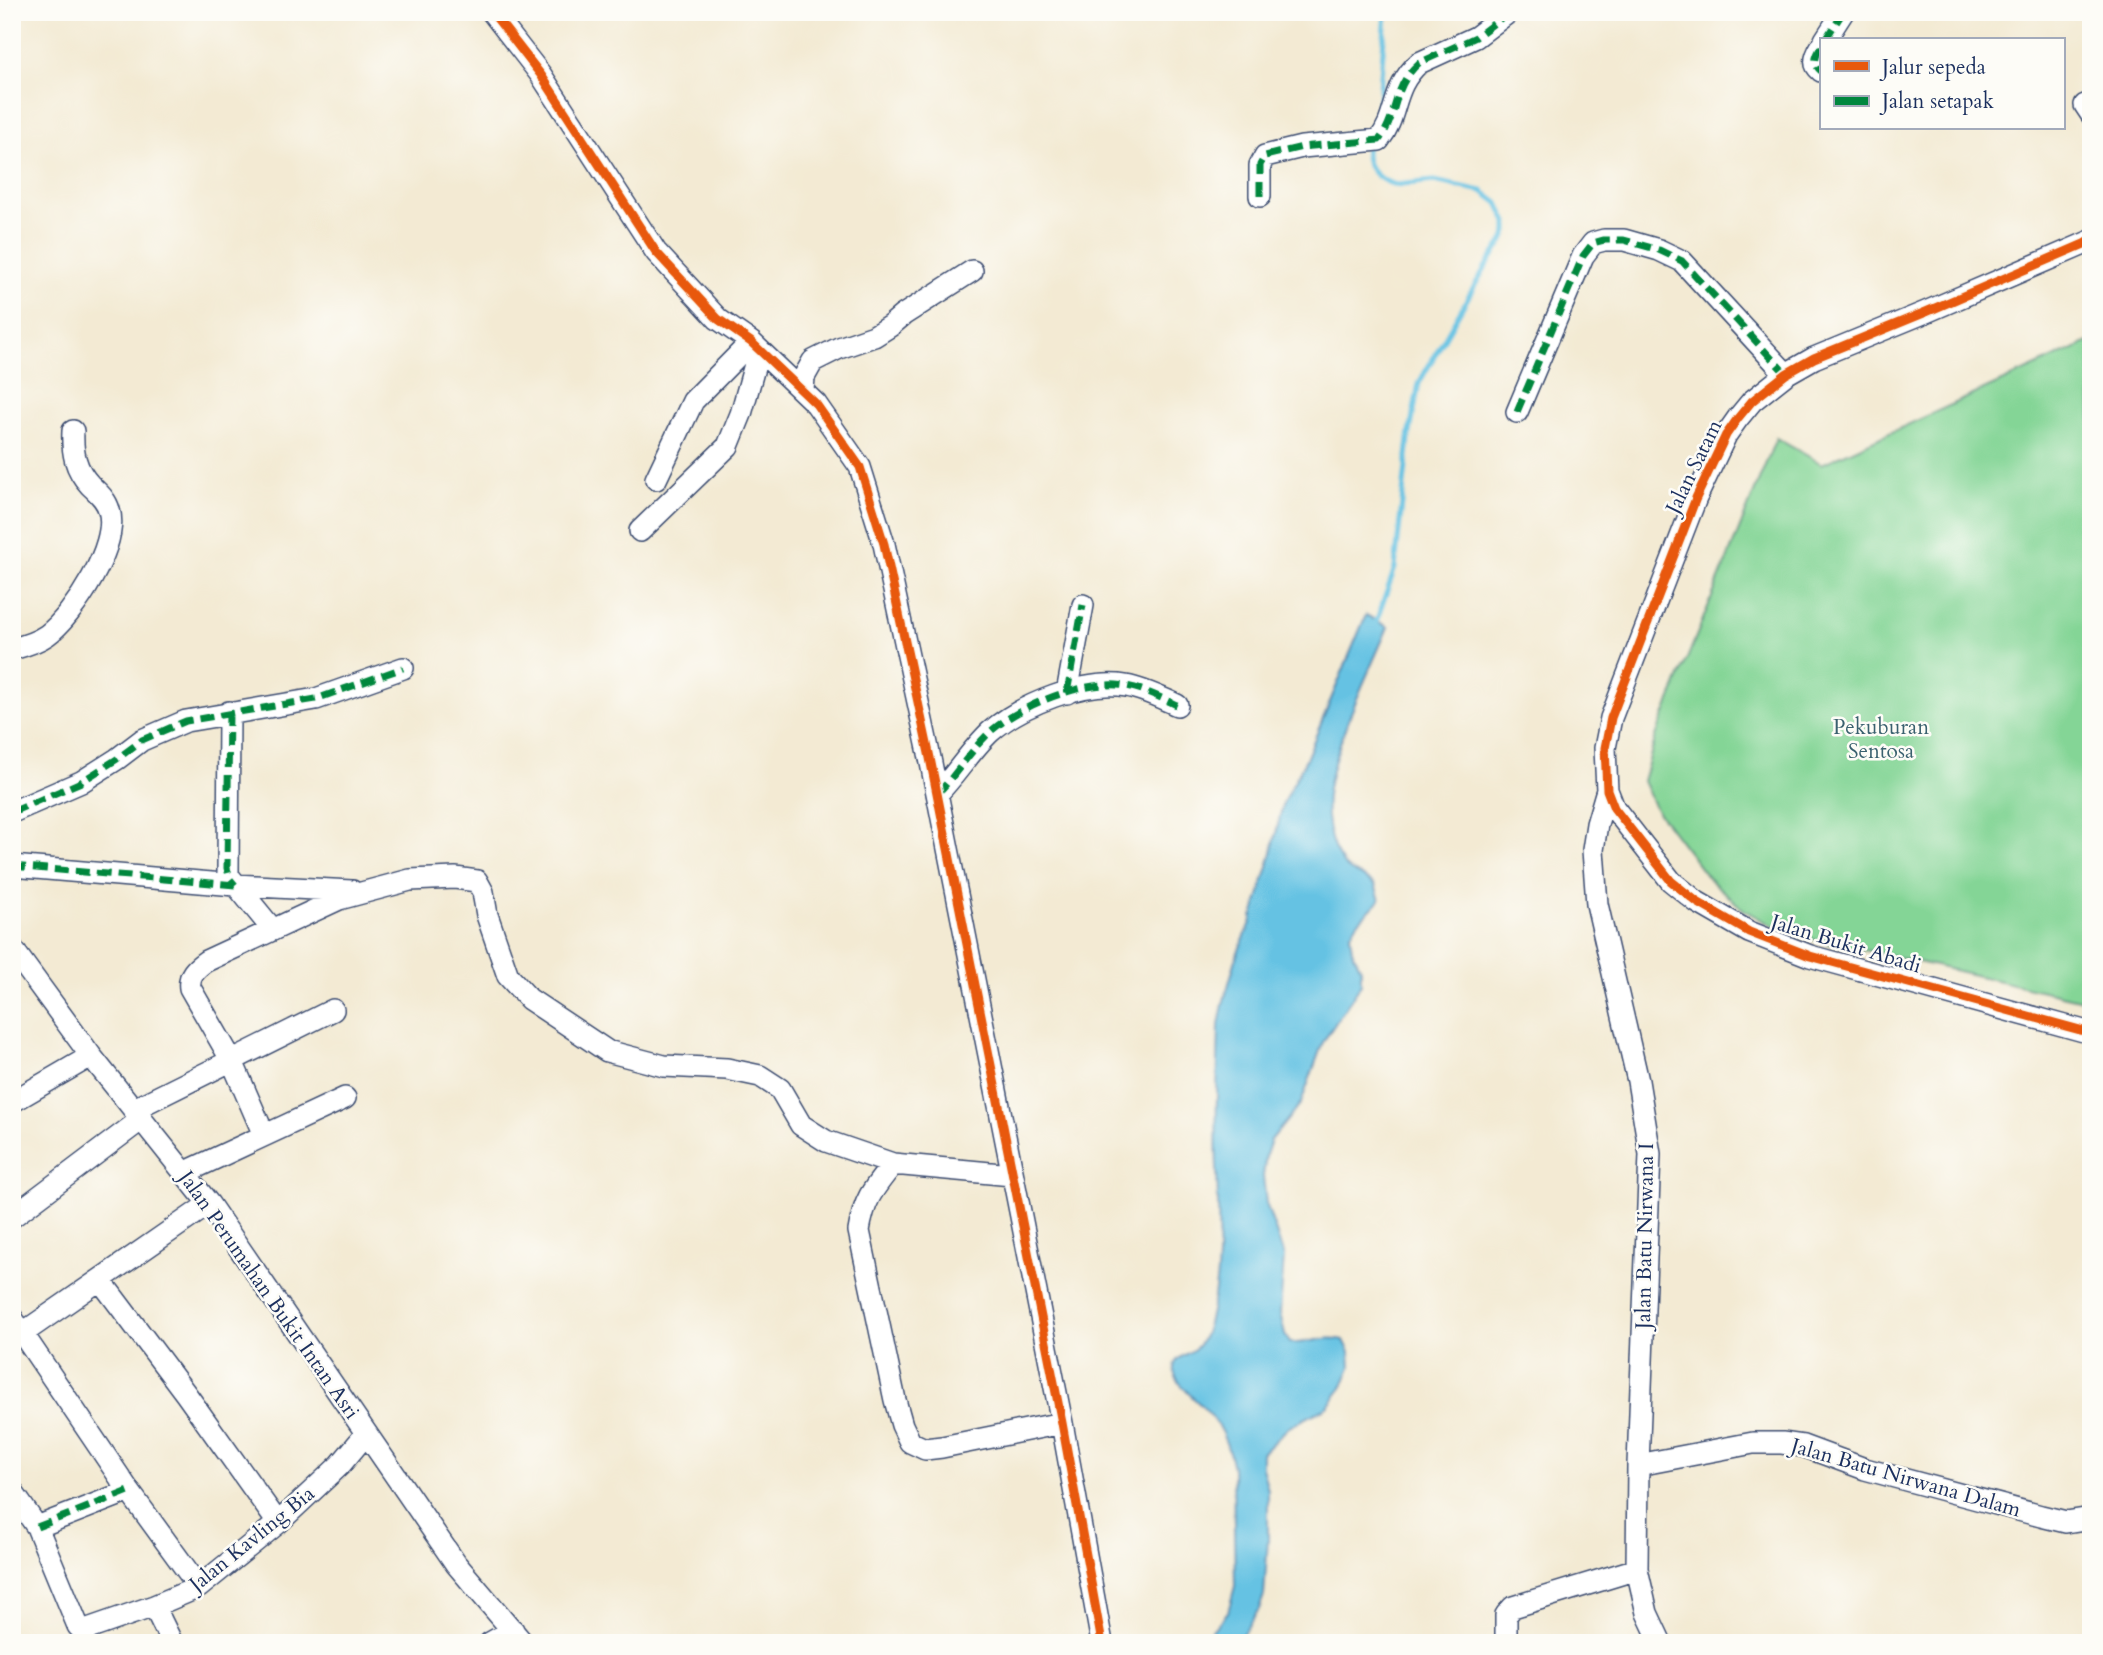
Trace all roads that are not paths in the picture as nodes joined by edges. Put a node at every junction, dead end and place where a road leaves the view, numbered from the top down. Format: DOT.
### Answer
graph roads {
  1 [pos="492,12"];
  2 [pos="1509,12"];
  3 [pos="1843,12"];
  4 [pos="1826,38"];
  5 [pos="1820,49"];
  6 [pos="1820,70"];
  7 [pos="1260,196"];
  8 [pos="2091,241"];
  9 [pos="972,271"];
  10 [pos="755,346"];
  11 [pos="1786,374"];
  12 [pos="803,391"];
  13 [pos="1517,412"];
  14 [pos="73,431"];
  15 [pos="656,479"];
  16 [pos="640,531"];
  17 [pos="1083,605"];
  18 [pos="12,649"];
  19 [pos="403,668"];
  20 [pos="1067,693"];
  21 [pos="1177,705"];
  22 [pos="229,712"];
  23 [pos="1607,790"];
  24 [pos="937,794"];
  25 [pos="12,812"];
  26 [pos="12,866"];
  27 [pos="236,885"];
  28 [pos="364,892"];
  29 [pos="273,930"];
  30 [pos="12,948"];
  31 [pos="333,1010"];
  32 [pos="2091,1033"];
  33 [pos="91,1056"];
  34 [pos="232,1061"];
  35 [pos="345,1098"];
  36 [pos="12,1102"];
  37 [pos="138,1114"];
  38 [pos="264,1135"];
  39 [pos="893,1164"];
  40 [pos="184,1173"];
  41 [pos="1012,1175"];
  42 [pos="209,1204"];
  43 [pos="12,1217"];
  44 [pos="101,1281"];
  45 [pos="18,1325"];
  46 [pos="1062,1423"];
  47 [pos="366,1434"];
  48 [pos="1638,1465"];
  49 [pos="12,1491"];
  50 [pos="129,1492"];
  51 [pos="2091,1518"];
  52 [pos="278,1523"];
  53 [pos="37,1527"];
  54 [pos="1637,1569"];
  55 [pos="199,1587"];
  56 [pos="154,1606"];
  57 [pos="518,1636"];
  58 [pos="172,1643"];
  59 [pos="490,1643"];
  60 [pos="1102,1643"];
  61 [pos="1506,1643"];
  62 [pos="1661,1643"];
  1 -- 10 [label="street"];
  2 -- 7 [label="street"];
  3 -- 4 [label="street"];
  5 -- 6 [label="street"];
  8 -- 11 [label="street, Jalan Satam"];
  9 -- 12 [label="street"];
  10 -- 12 [label="street"];
  10 -- 15 [label="street"];
  10 -- 16 [label="street"];
  11 -- 13 [label="street"];
  11 -- 23 [label="street, Jalan Satam"];
  12 -- 24 [label="street"];
  14 -- 18 [label="street"];
  17 -- 20 [label="street"];
  19 -- 22 [label="street"];
  20 -- 21 [label="street"];
  20 -- 24 [label="street"];
  22 -- 25 [label="street"];
  22 -- 27 [label="street"];
  23 -- 32 [label="street, Jalan Bukit Abadi"];
  23 -- 48 [label="street, Jalan Batu Nirwana I"];
  24 -- 41 [label="street"];
  26 -- 27 [label="street"];
  27 -- 28 [label="street"];
  27 -- 29 [label="street"];
  28 -- 29 [label="street"];
  28 -- 39 [label="street"];
  29 -- 34 [label="street"];
  30 -- 33 [label="street, Jalan Perumahan Bukit Intan Asri"];
  31 -- 34 [label="street"];
  33 -- 36 [label="street"];
  33 -- 37 [label="street, Jalan Perumahan Bukit Intan Asri"];
  34 -- 37 [label="street"];
  34 -- 38 [label="street"];
  35 -- 38 [label="street"];
  37 -- 40 [label="street, Jalan Perumahan Bukit Intan Asri"];
  37 -- 43 [label="street"];
  38 -- 40 [label="street"];
  39 -- 41 [label="street"];
  39 -- 46 [label="street"];
  40 -- 42 [label="street, Jalan Perumahan Bukit Intan Asri"];
  41 -- 46 [label="street"];
  42 -- 44 [label="street"];
  42 -- 47 [label="street, Jalan Perumahan Bukit Intan Asri"];
  44 -- 45 [label="street"];
  44 -- 52 [label="street"];
  45 -- 50 [label="street"];
  46 -- 60 [label="street"];
  47 -- 52 [label="street, Jalan Kavling Bia"];
  47 -- 57 [label="street, Jalan Perumahan Bukit Intan Asri"];
  48 -- 51 [label="street, Jalan Batu Nirwana Dalam"];
  48 -- 54 [label="street, Jalan Batu Nirwana I"];
  49 -- 53 [label="street"];
  50 -- 53 [label="street"];
  50 -- 55 [label="street"];
  52 -- 55 [label="street, Jalan Kavling Bia"];
  53 -- 56 [label="street, Jalan Kavling Bia"];
  54 -- 61 [label="street"];
  54 -- 62 [label="street, Jalan Batu Nirwana I"];
  55 -- 56 [label="street, Jalan Kavling Bia"];
  56 -- 58 [label="street"];
  57 -- 59 [label="street"];
}
